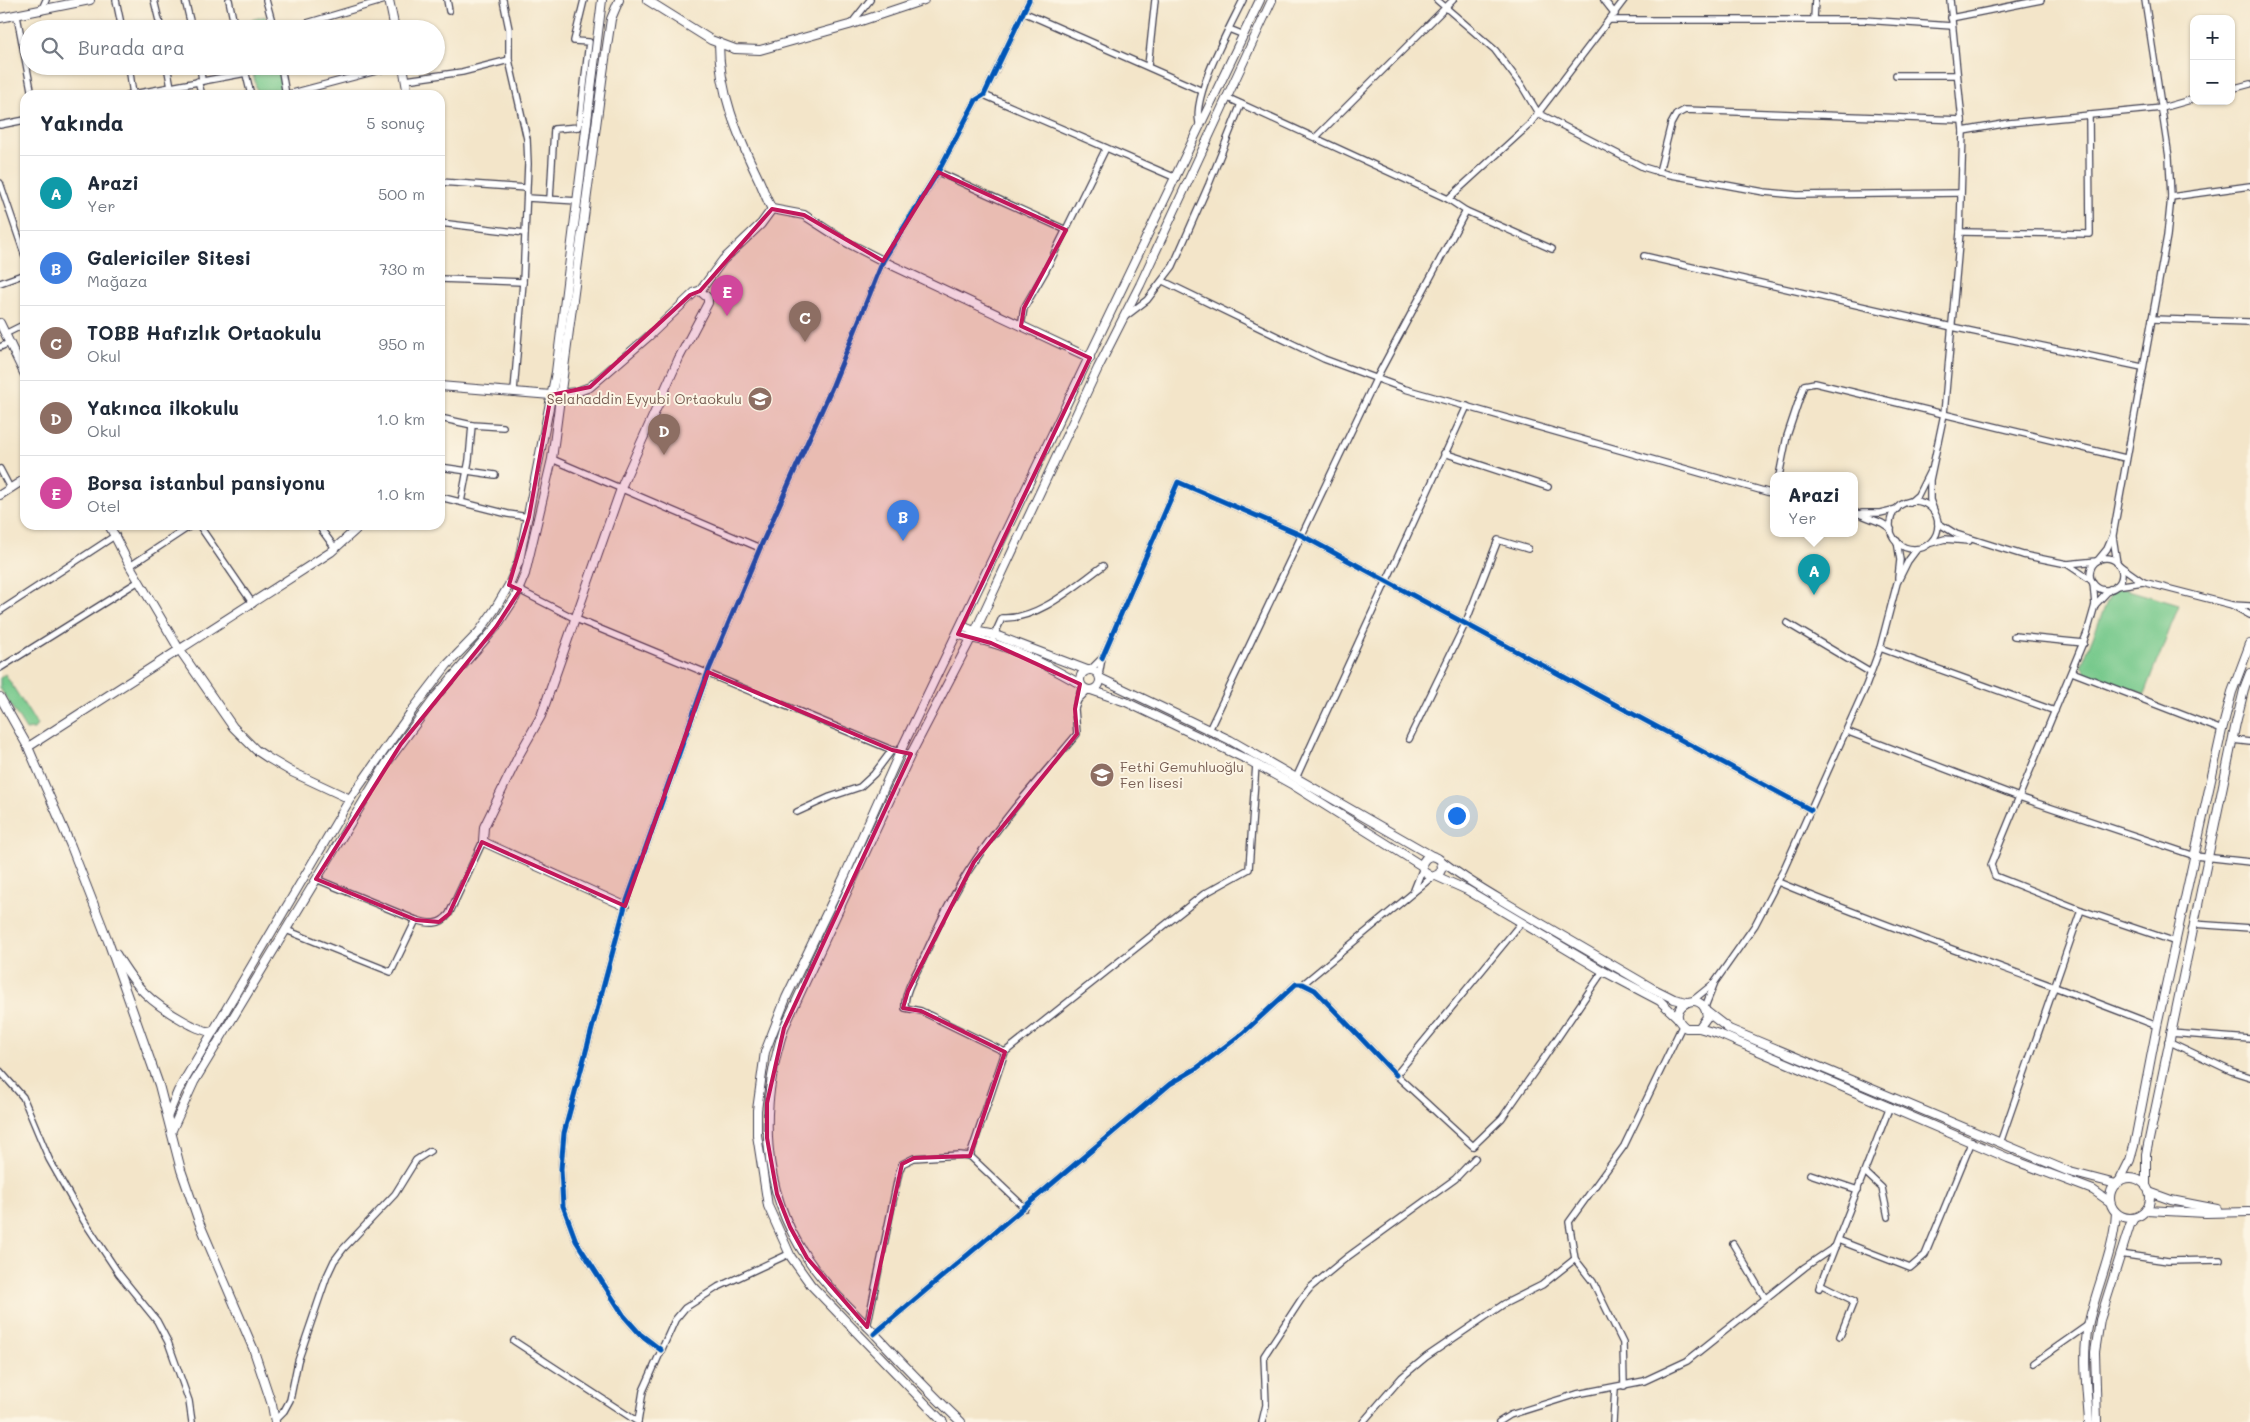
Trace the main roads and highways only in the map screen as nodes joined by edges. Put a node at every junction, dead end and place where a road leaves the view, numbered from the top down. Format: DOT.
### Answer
graph roads {
  1 [pos="90,0"];
  2 [pos="389,0"];
  3 [pos="602,0"];
  4 [pos="618,0"];
  5 [pos="647,0"];
  6 [pos="924,0"];
  7 [pos="1260,0"];
  8 [pos="1272,0"];
  9 [pos="0,18"];
  10 [pos="394,20"];
  11 [pos="719,43"];
  12 [pos="405,75"];
  13 [pos="407,90"];
  14 [pos="772,209"];
  15 [pos="700,291"];
  16 [pos="0,323"];
  17 [pos="1090,358"];
  18 [pos="20,365"];
  19 [pos="445,386"];
  20 [pos="551,395"];
  21 [pos="561,395"];
  22 [pos="20,482"];
  23 [pos="0,495"];
  24 [pos="112,530"];
  25 [pos="355,530"];
  26 [pos="962,626"];
  27 [pos="974,631"];
  28 [pos="958,634"];
  29 [pos="970,639"];
  30 [pos="993,639"];
  31 [pos="2250,644"];
  32 [pos="180,648"];
  33 [pos="1089,670"];
  34 [pos="2250,673"];
  35 [pos="1099,676"];
  36 [pos="1085,688"];
  37 [pos="0,697"];
  38 [pos="28,747"];
  39 [pos="350,799"];
  40 [pos="1432,856"];
  41 [pos="1440,861"];
  42 [pos="1422,868"];
  43 [pos="1434,876"];
  44 [pos="624,906"];
  45 [pos="108,941"];
  46 [pos="1689,1002"];
  47 [pos="1706,1010"];
  48 [pos="1678,1018"];
  49 [pos="1699,1028"];
  50 [pos="213,1032"];
  51 [pos="168,1115"];
  52 [pos="172,1130"];
  53 [pos="2118,1183"];
  54 [pos="2147,1189"];
  55 [pos="2110,1202"];
  56 [pos="2146,1210"];
  57 [pos="2226,1211"];
  58 [pos="2250,1212"];
  59 [pos="2116,1213"];
  60 [pos="2134,1218"];
  61 [pos="2110,1251"];
  62 [pos="2120,1254"];
  63 [pos="275,1421"];
  64 [pos="943,1422"];
  65 [pos="961,1422"];
  66 [pos="2089,1422"];
  67 [pos="2097,1422"];
  1 -- 9 [label="main road"];
  2 -- 10 [label="main road"];
  3 -- 20 [label="main road"];
  4 -- 21 [label="main road"];
  5 -- 11 [label="main road"];
  6 -- 11 [label="main road"];
  7 -- 17 [label="main road"];
  8 -- 27 [label="main road"];
  11 -- 14 [label="main road"];
  12 -- 13 [label="main road"];
  14 -- 15 [label="main road"];
  14 -- 17 [label="main road"];
  15 -- 21 [label="main road"];
  15 -- 44 [label="main road"];
  16 -- 18 [label="main road"];
  17 -- 26 [label="main road"];
  19 -- 20 [label="main road"];
  20 -- 21 [label="main road"];
  20 -- 39 [label="main road"];
  21 -- 52 [label="main road"];
  22 -- 23 [label="main road"];
  24 -- 32 [label="main road"];
  25 -- 32 [label="main road"];
  26 -- 27 [label="main road"];
  26 -- 28 [label="main road"];
  27 -- 29 [label="main road"];
  27 -- 30 [label="main road"];
  28 -- 29 [label="main road"];
  28 -- 64 [label="main road"];
  29 -- 30 [label="main road"];
  29 -- 65 [label="main road"];
  30 -- 33 [label="main road"];
  30 -- 36 [label="main road"];
  31 -- 53 [label="main road"];
  32 -- 38 [label="main road"];
  32 -- 39 [label="main road"];
  33 -- 35 [label="main road"];
  33 -- 36 [label="main road"];
  34 -- 54 [label="main road"];
  35 -- 36 [label="main road"];
  35 -- 40 [label="main road"];
  36 -- 42 [label="main road"];
  37 -- 38 [label="main road"];
  38 -- 45 [label="main road"];
  39 -- 50 [label="main road"];
  40 -- 41 [label="main road"];
  40 -- 42 [label="main road"];
  41 -- 43 [label="main road"];
  41 -- 46 [label="main road"];
  42 -- 43 [label="main road"];
  43 -- 48 [label="main road"];
  45 -- 50 [label="main road"];
  45 -- 51 [label="main road"];
  46 -- 47 [label="main road"];
  46 -- 48 [label="main road"];
  47 -- 49 [label="main road"];
  47 -- 53 [label="main road"];
  48 -- 49 [label="main road"];
  49 -- 55 [label="main road"];
  50 -- 51 [label="main road"];
  51 -- 52 [label="main road"];
  52 -- 63 [label="main road"];
  53 -- 54 [label="main road"];
  53 -- 55 [label="main road"];
  54 -- 56 [label="main road"];
  54 -- 57 [label="main road"];
  55 -- 59 [label="main road"];
  56 -- 57 [label="main road"];
  56 -- 60 [label="main road"];
  57 -- 58 [label="main road"];
  59 -- 60 [label="main road"];
  59 -- 61 [label="main road"];
  60 -- 62 [label="main road"];
  61 -- 62 [label="main road"];
  61 -- 66 [label="main road"];
  62 -- 67 [label="main road"];
}
